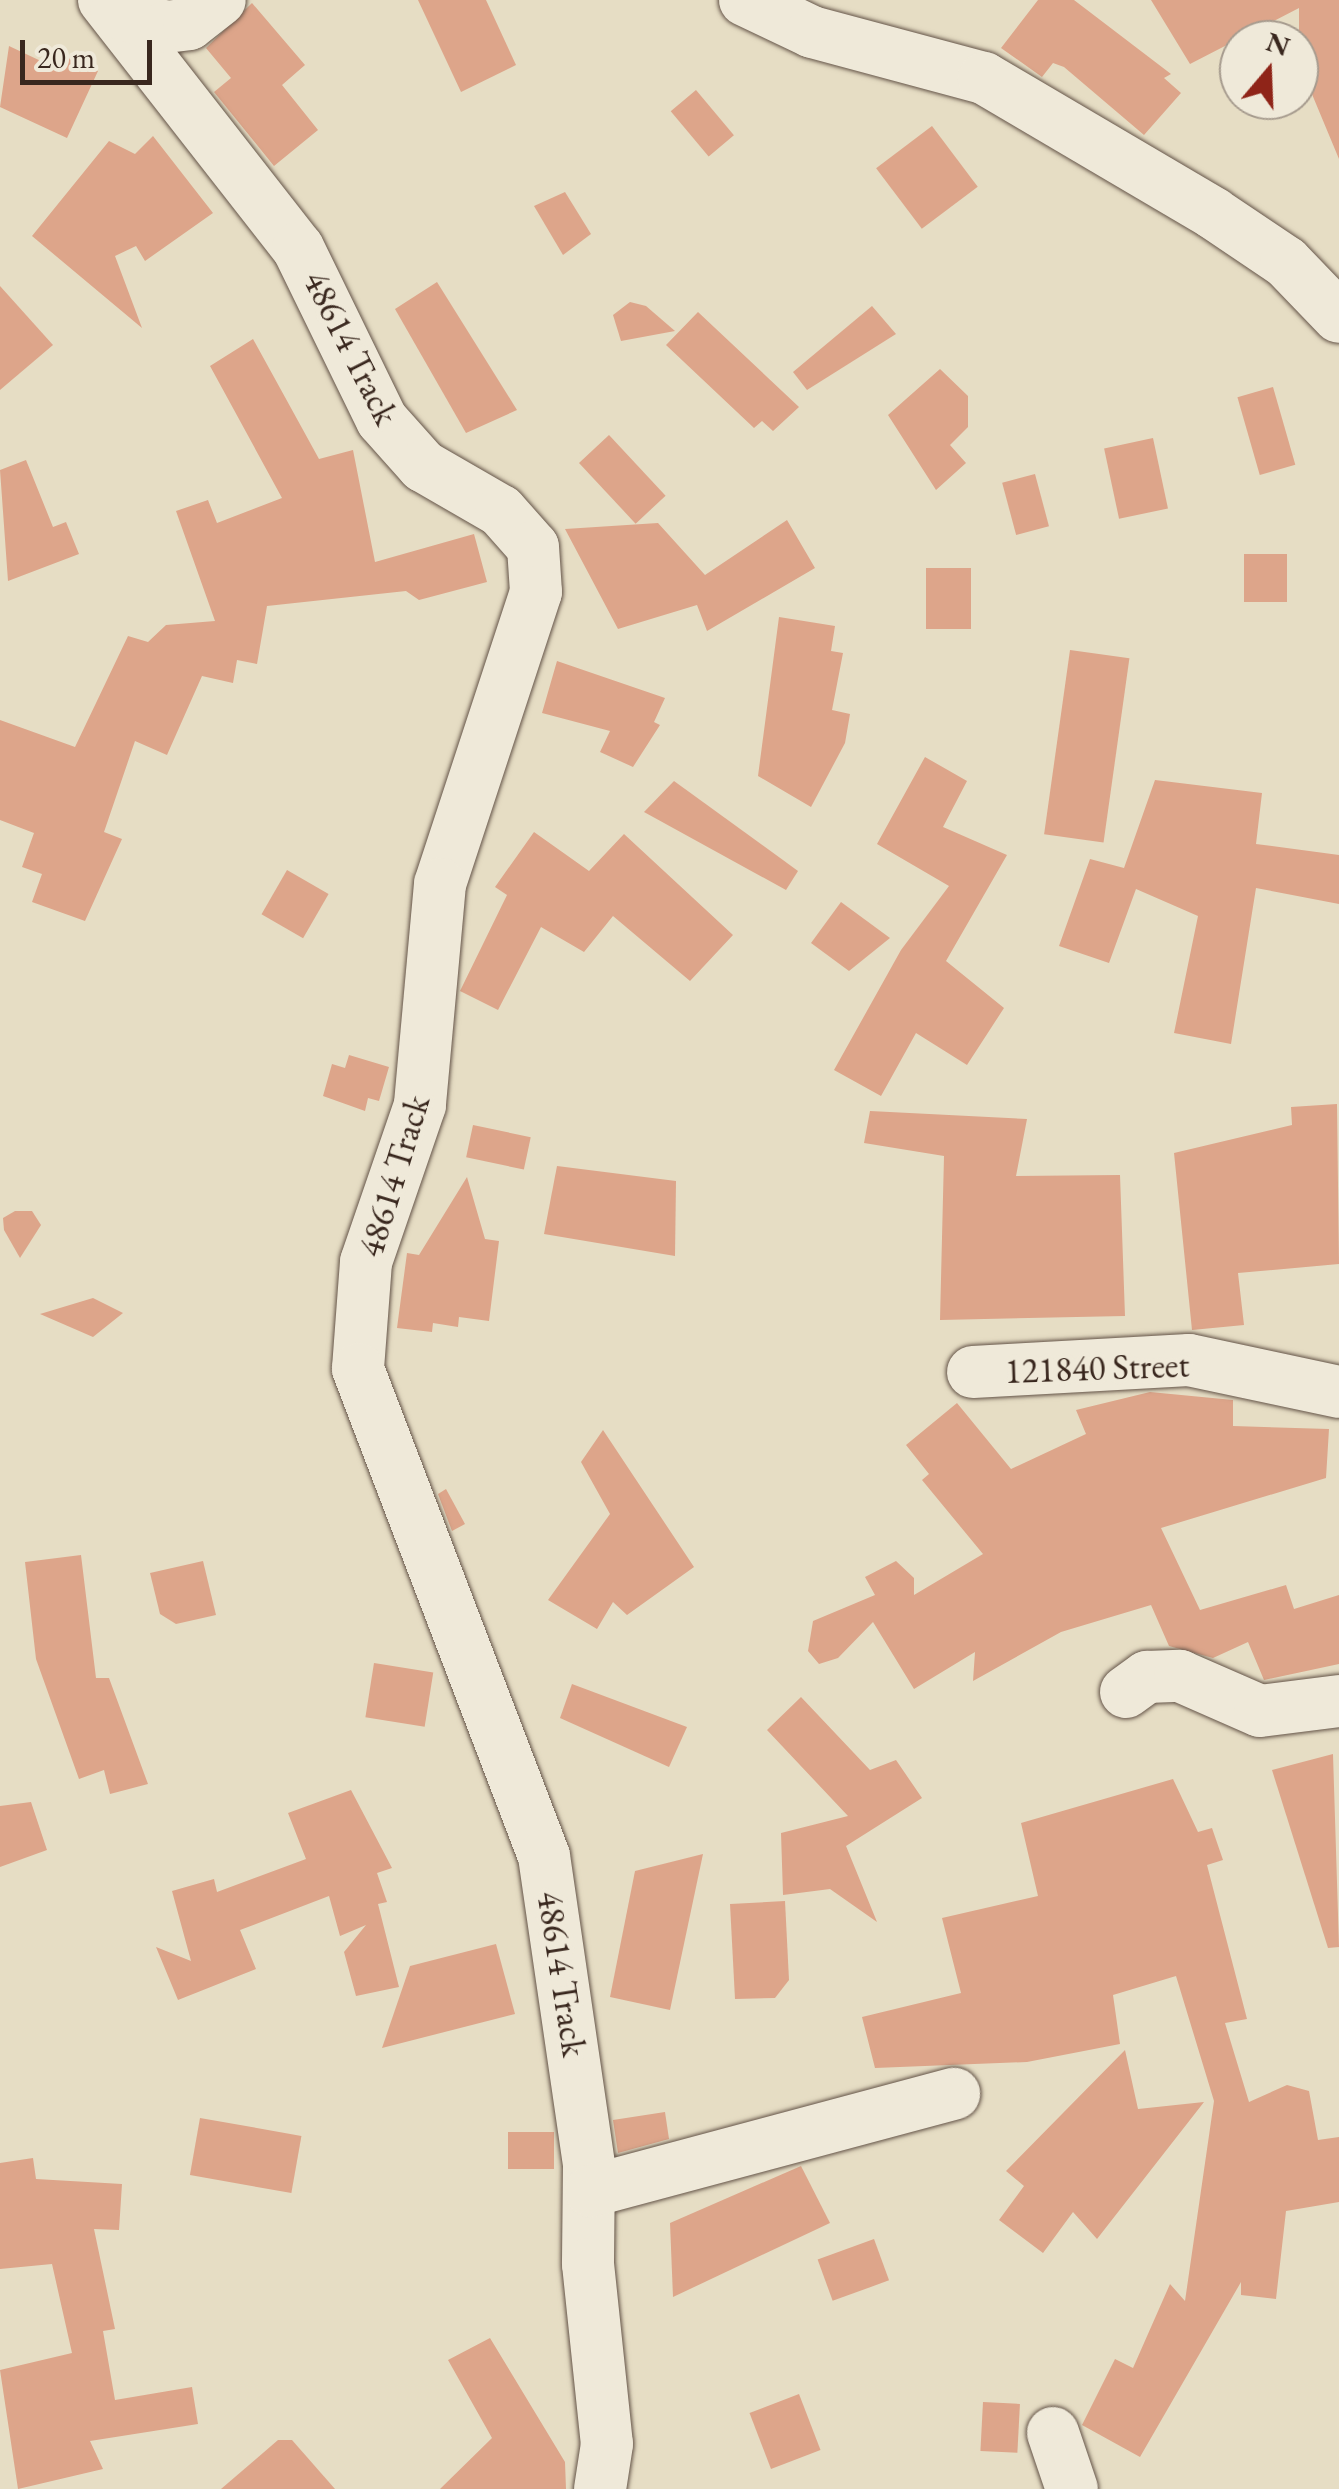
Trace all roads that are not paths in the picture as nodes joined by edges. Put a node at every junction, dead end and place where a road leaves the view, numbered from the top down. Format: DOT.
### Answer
graph roads {
  1 [pos="220,0"];
  2 [pos="745,0"];
  3 [pos="110,6"];
  4 [pos="1339,317"];
  5 [pos="973,1372"];
  6 [pos="1339,1392"];
  7 [pos="1126,1692"];
  8 [pos="1339,1701"];
  9 [pos="954,2094"];
  10 [pos="591,2191"];
  11 [pos="1053,2433"];
  12 [pos="600,2489"];
  13 [pos="1072,2489"];
  1 -- 3 [label="street"];
  2 -- 4 [label="street"];
  3 -- 10 [label="street, 48614 Track"];
  5 -- 6 [label="street, 121840 Street"];
  7 -- 8 [label="street"];
  9 -- 10 [label="street"];
  10 -- 12 [label="street, 48614 Track"];
  11 -- 13 [label="street"];
}
